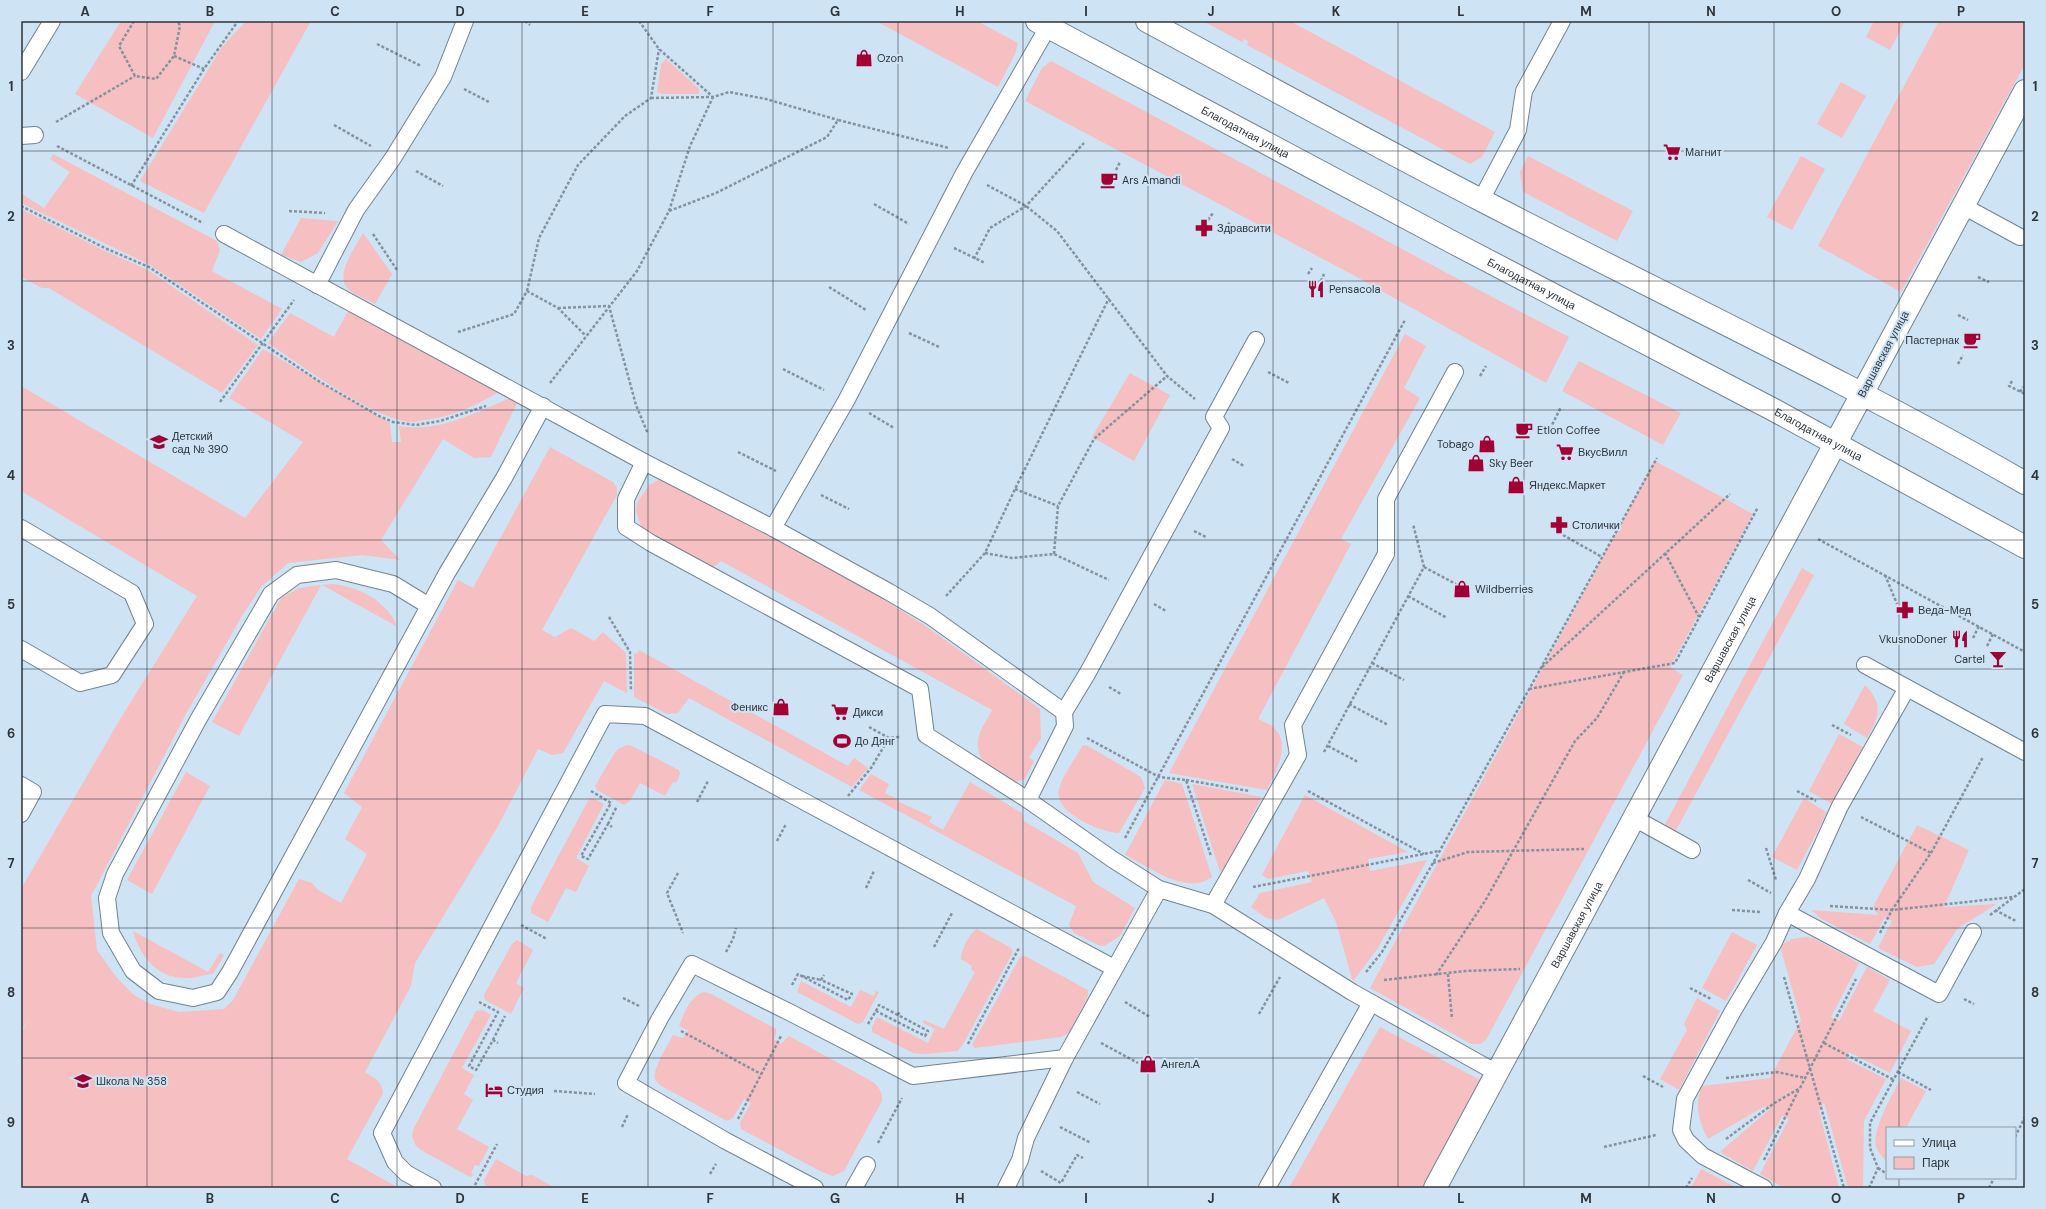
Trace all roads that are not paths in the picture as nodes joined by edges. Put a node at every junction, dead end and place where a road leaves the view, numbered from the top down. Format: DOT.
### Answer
graph roads {
  1 [pos="52,21"];
  2 [pos="465,21"];
  3 [pos="1562,21"];
  4 [pos="1150,22"];
  5 [pos="1043,24"];
  6 [pos="21,72"];
  7 [pos="2025,91"];
  8 [pos="1481,200"];
  9 [pos="1963,206"];
  10 [pos="224,234"];
  11 [pos="2020,237"];
  12 [pos="312,283"];
  13 [pos="1256,340"];
  14 [pos="1455,372"];
  15 [pos="1862,394"];
  16 [pos="539,404"];
  17 [pos="1835,444"];
  18 [pos="644,462"];
  19 [pos="2025,483"];
  20 [pos="21,528"];
  21 [pos="772,528"];
  22 [pos="2025,548"];
  23 [pos="429,606"];
  24 [pos="21,649"];
  25 [pos="1865,665"];
  26 [pos="1907,688"];
  27 [pos="1065,719"];
  28 [pos="2025,752"];
  29 [pos="21,785"];
  30 [pos="1028,800"];
  31 [pos="21,814"];
  32 [pos="1634,818"];
  33 [pos="1692,850"];
  34 [pos="1159,889"];
  35 [pos="1213,905"];
  36 [pos="1787,913"];
  37 [pos="1974,932"];
  38 [pos="1114,968"];
  39 [pos="1371,1003"];
  40 [pos="1065,1058"];
  41 [pos="1497,1073"];
  42 [pos="867,1165"];
  43 [pos="1758,1185"];
  44 [pos="433,1188"];
  45 [pos="815,1188"];
  46 [pos="854,1188"];
  47 [pos="1006,1188"];
  48 [pos="1267,1188"];
  49 [pos="1435,1188"];
  1 -- 6 [label="lane"];
  2 -- 12 [label="lane"];
  3 -- 8 [label="lane"];
  4 -- 8 [label="main road"];
  5 -- 17 [label="main road, Благодатная улица"];
  5 -- 21 [label="lane"];
  7 -- 9 [label="main road, Варшавская улица"];
  8 -- 15 [label="main road"];
  9 -- 11 [label="lane"];
  9 -- 15 [label="main road, Варшавская улица"];
  10 -- 12 [label="lane"];
  12 -- 16 [label="lane"];
  13 -- 27 [label="lane"];
  14 -- 35 [label="lane"];
  15 -- 17 [label="main road, Варшавская улица"];
  15 -- 19 [label="main road"];
  16 -- 18 [label="lane"];
  16 -- 23 [label="lane"];
  17 -- 22 [label="main road, Благодатная улица"];
  17 -- 32 [label="main road, Варшавская улица"];
  18 -- 21 [label="lane"];
  18 -- 30 [label="lane"];
  20 -- 24 [label="lane"];
  21 -- 27 [label="lane"];
  23 -- 23 [label="lane"];
  25 -- 26 [label="lane"];
  26 -- 28 [label="lane"];
  26 -- 36 [label="lane"];
  27 -- 30 [label="lane"];
  29 -- 31 [label="lane"];
  30 -- 34 [label="lane"];
  32 -- 33 [label="lane"];
  32 -- 41 [label="main road, Варшавская улица"];
  34 -- 35 [label="lane"];
  34 -- 38 [label="lane"];
  35 -- 39 [label="lane"];
  36 -- 37 [label="lane"];
  36 -- 43 [label="lane"];
  38 -- 40 [label="lane"];
  38 -- 44 [label="lane"];
  39 -- 41 [label="lane"];
  39 -- 48 [label="lane"];
  40 -- 45 [label="lane"];
  40 -- 47 [label="lane"];
  41 -- 49 [label="main road, Варшавская улица"];
  42 -- 46 [label="lane"];
}
